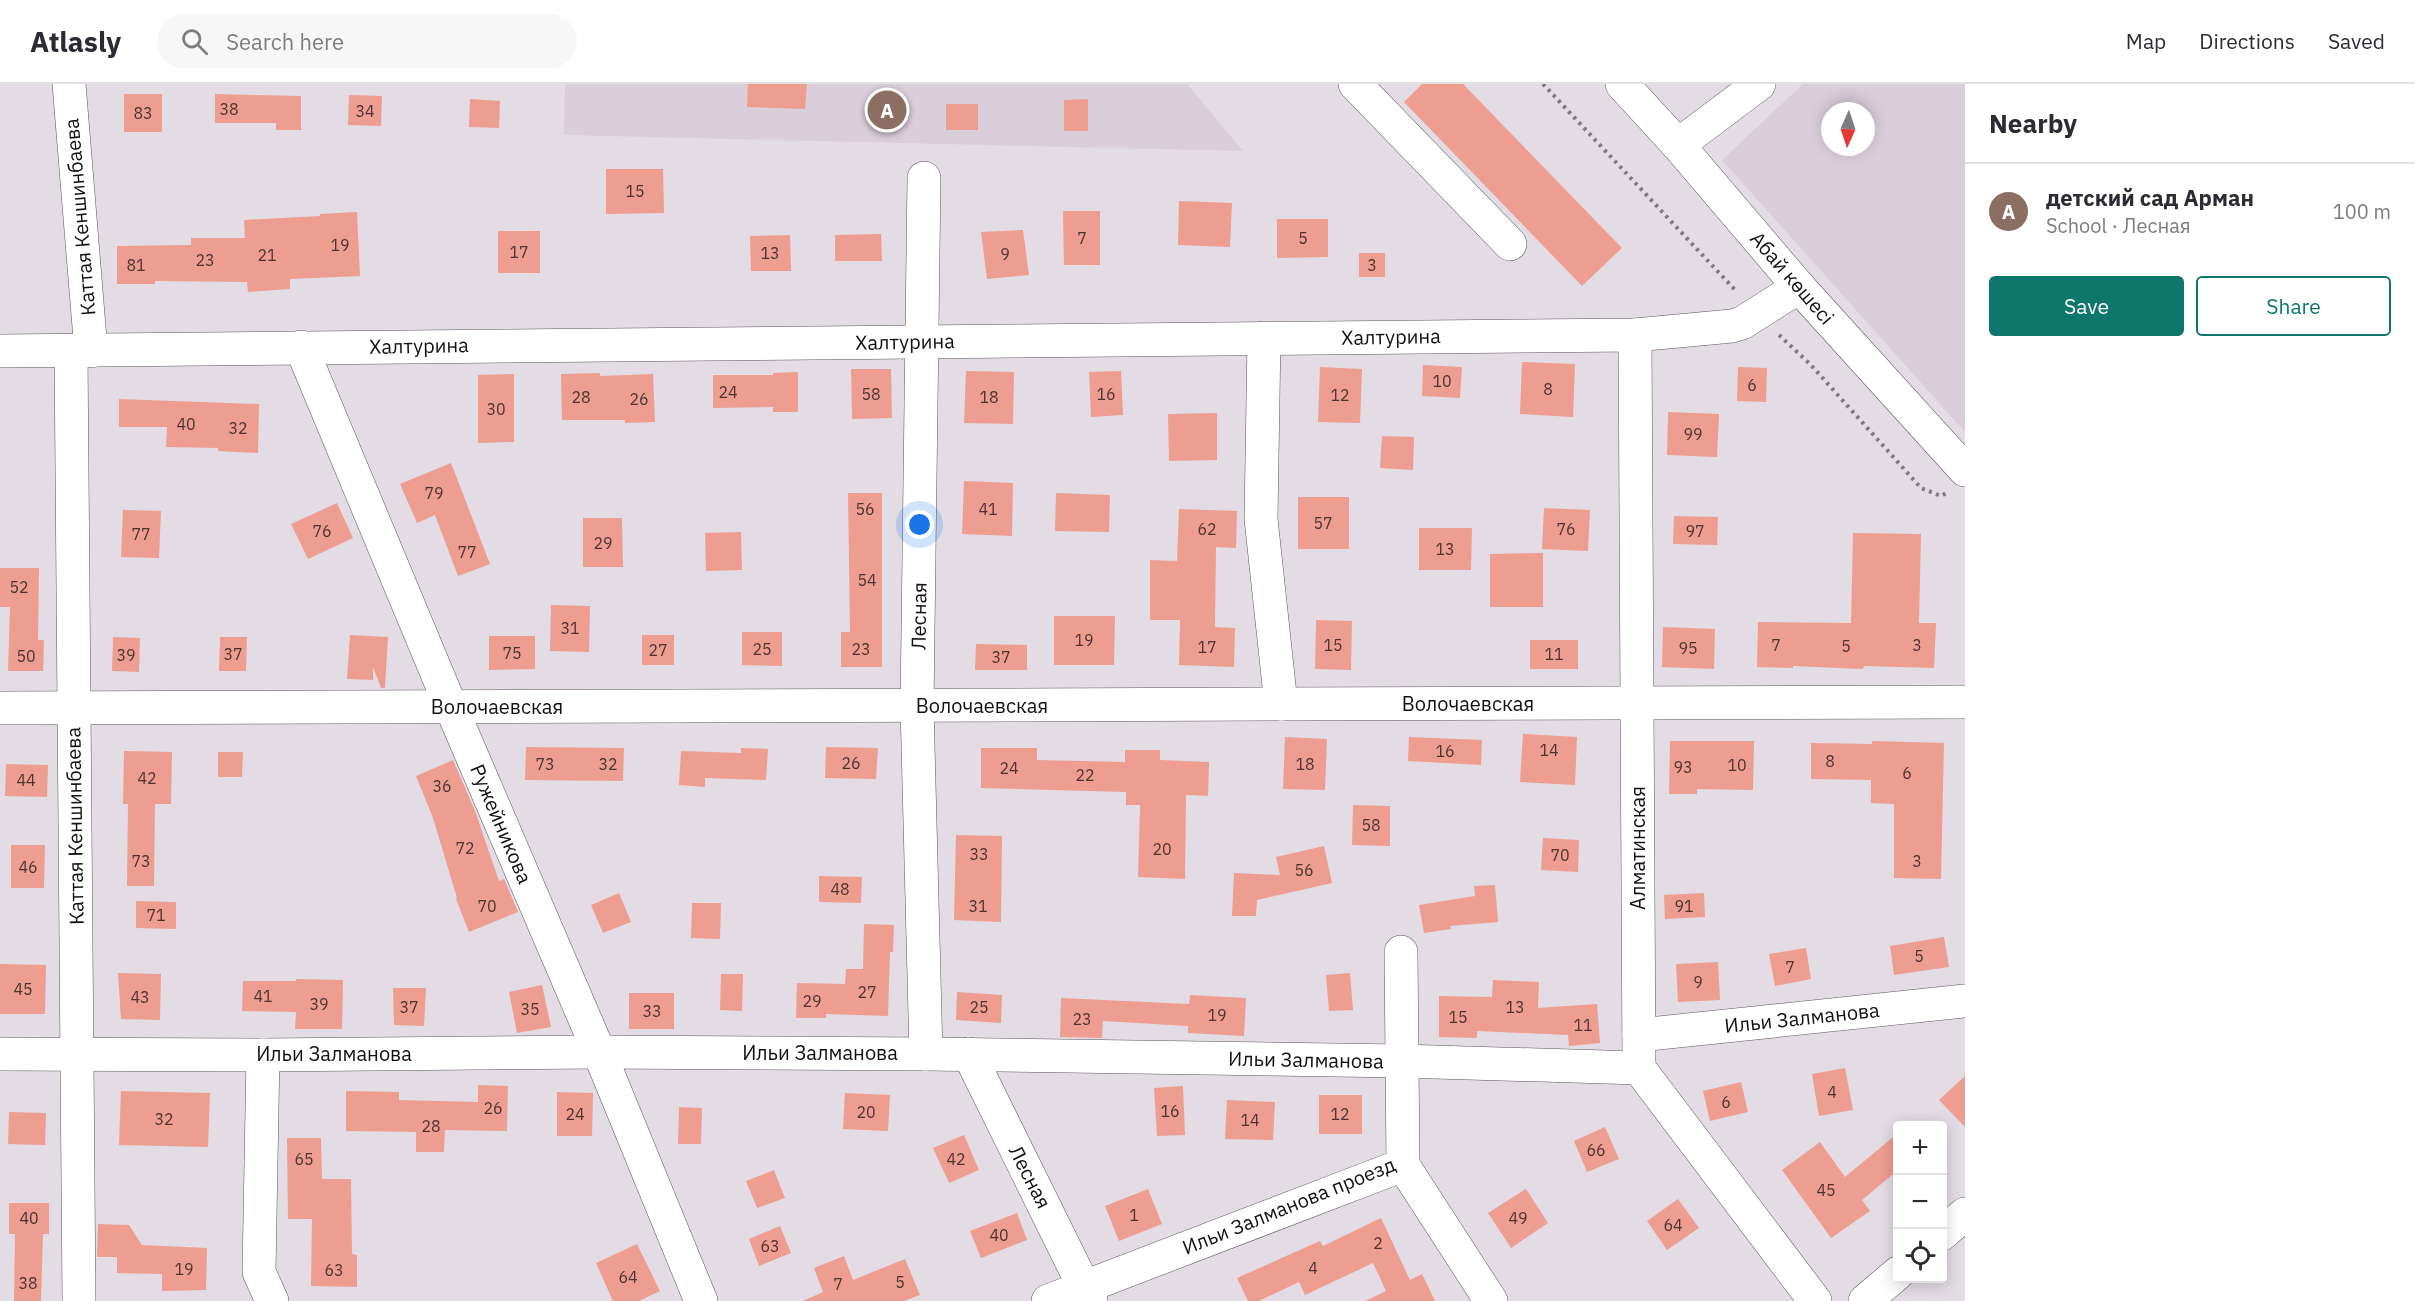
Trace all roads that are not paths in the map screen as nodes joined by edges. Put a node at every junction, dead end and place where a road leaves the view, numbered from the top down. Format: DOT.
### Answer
graph roads {
  1 [pos="69,84"];
  2 [pos="1355,84"];
  3 [pos="1622,84"];
  4 [pos="1759,84"];
  5 [pos="1678,146"];
  6 [pos="924,178"];
  7 [pos="1510,244"];
  8 [pos="1799,287"];
  9 [pos="1635,335"];
  10 [pos="1264,338"];
  11 [pos="922,342"];
  12 [pos="302,347"];
  13 [pos="0,351"];
  14 [pos="81,351"];
  15 [pos="1965,470"];
  16 [pos="1965,702"];
  17 [pos="1637,703"];
  18 [pos="1281,704"];
  19 [pos="917,706"];
  20 [pos="451,707"];
  21 [pos="0,708"];
  22 [pos="74,709"];
  23 [pos="1401,952"];
  24 [pos="1965,1001"];
  25 [pos="1639,1035"];
  26 [pos="599,1052"];
  27 [pos="0,1053"];
  28 [pos="77,1053"];
  29 [pos="926,1054"];
  30 [pos="969,1054"];
  31 [pos="263,1055"];
  32 [pos="1401,1061"];
  33 [pos="1639,1068"];
  34 [pos="1403,1165"];
  35 [pos="1965,1214"];
  36 [pos="1947,1230"];
  37 [pos="1893,1277"];
  38 [pos="1087,1293"];
  39 [pos="80,1301"];
  40 [pos="272,1301"];
  41 [pos="701,1301"];
  42 [pos="1047,1301"];
  43 [pos="1491,1301"];
  44 [pos="1815,1301"];
  45 [pos="1865,1301"];
  1 -- 14 [label="street, Каттая Кеншинбаева"];
  2 -- 7 [label="street"];
  3 -- 5 [label="street, Абай көшесі"];
  4 -- 5 [label="street"];
  5 -- 8 [label="street, Абай көшесі"];
  6 -- 11 [label="street, Лесная"];
  8 -- 9 [label="street, Халтурина"];
  8 -- 15 [label="street, Абай көшесі"];
  9 -- 10 [label="street, Халтурина"];
  9 -- 17 [label="street, Алматинская"];
  10 -- 11 [label="street, Халтурина"];
  10 -- 18 [label="street"];
  11 -- 12 [label="street, Халтурина"];
  11 -- 19 [label="street, Лесная"];
  12 -- 14 [label="street, Халтурина"];
  12 -- 20 [label="street, Ружейникова"];
  13 -- 14 [label="street, Халтурина"];
  14 -- 22 [label="street, Каттая Кеншинбаева"];
  16 -- 17 [label="street, Волочаевская"];
  17 -- 18 [label="street, Волочаевская"];
  17 -- 25 [label="street, Алматинская"];
  18 -- 19 [label="street, Волочаевская"];
  19 -- 20 [label="street, Волочаевская"];
  19 -- 29 [label="street, Лесная"];
  20 -- 22 [label="street, Волочаевская"];
  20 -- 26 [label="street, Ружейникова"];
  21 -- 22 [label="street, Волочаевская"];
  22 -- 28 [label="street, Каттая Кеншинбаева"];
  23 -- 32 [label="street, Ильи Залманова проезд"];
  24 -- 25 [label="street, Ильи Залманова"];
  25 -- 33 [label="street, Алматинская"];
  26 -- 29 [label="street, Ильи Залманова"];
  26 -- 31 [label="street, Ильи Залманова"];
  26 -- 41 [label="street, Ружейникова"];
  27 -- 28 [label="street, Ильи Залманова"];
  28 -- 31 [label="street, Ильи Залманова"];
  28 -- 39 [label="street, Каттая Кеншинбаева"];
  29 -- 30 [label="street, Ильи Залманова"];
  30 -- 32 [label="street, Ильи Залманова"];
  30 -- 38 [label="street, Лесная"];
  31 -- 40 [label="street"];
  32 -- 33 [label="street, Ильи Залманова"];
  32 -- 34 [label="street, Ильи Залманова проезд"];
  33 -- 44 [label="street"];
  34 -- 38 [label="street, Ильи Залманова проезд"];
  34 -- 43 [label="street"];
  35 -- 36 [label="street"];
  37 -- 45 [label="street"];
  38 -- 42 [label="street, Ильи Залманова проезд"];
}
